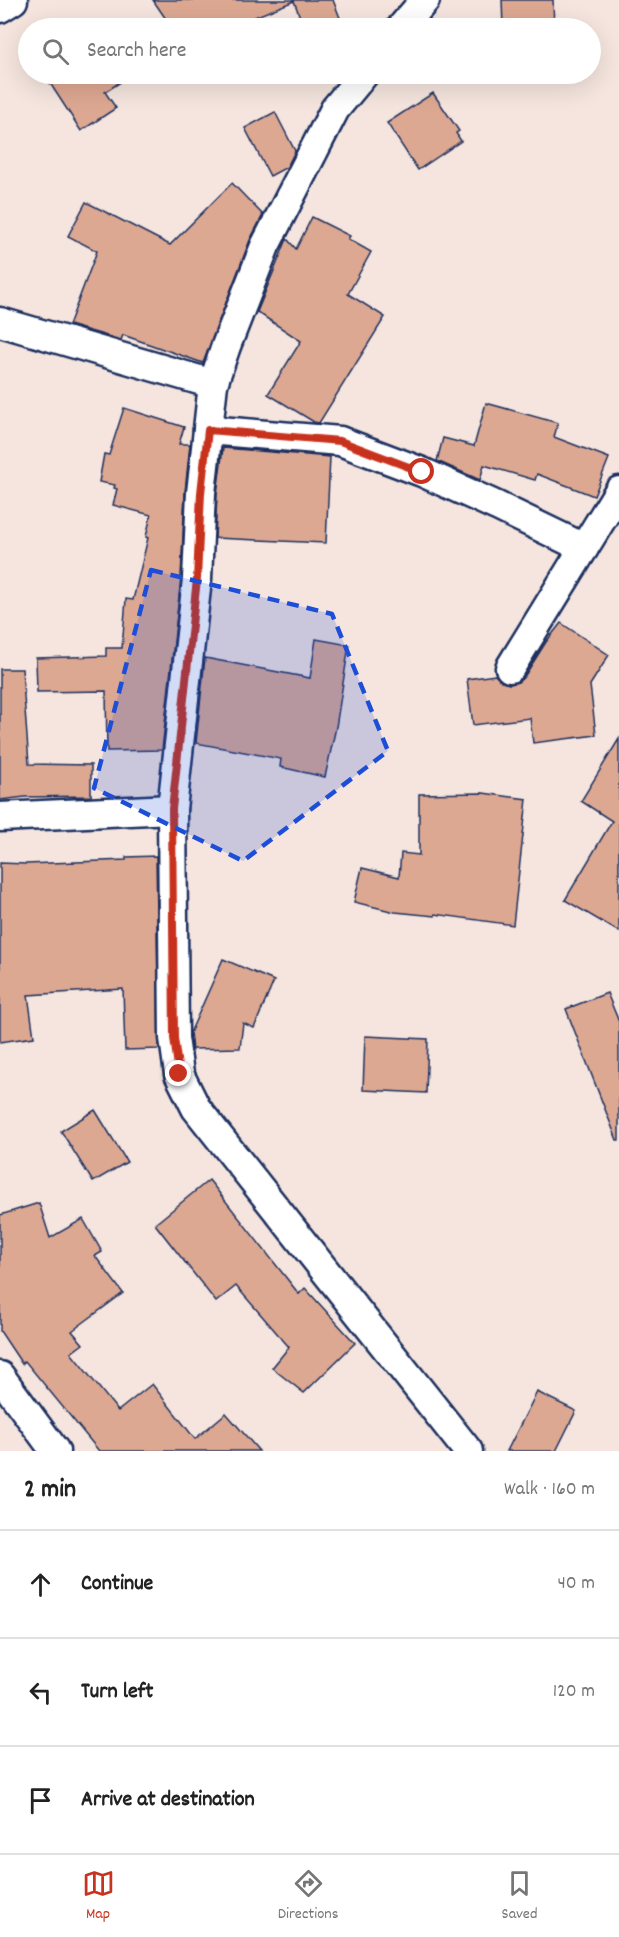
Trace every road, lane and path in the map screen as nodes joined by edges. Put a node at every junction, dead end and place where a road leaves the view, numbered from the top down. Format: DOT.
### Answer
graph roads {
  1 [pos="13,0"];
  2 [pos="425,0"];
  3 [pos="0,8"];
  4 [pos="410,18"];
  5 [pos="356,84"];
  6 [pos="0,322"];
  7 [pos="213,384"];
  8 [pos="208,430"];
  9 [pos="619,491"];
  10 [pos="584,548"];
  11 [pos="510,668"];
  12 [pos="172,809"];
  13 [pos="0,817"];
  14 [pos="0,1376"];
  15 [pos="55,1451"];
  16 [pos="468,1451"];
  1 -- 3 [label="street"];
  2 -- 4 [label="street"];
  5 -- 7 [label="street"];
  6 -- 7 [label="street"];
  7 -- 8 [label="street"];
  8 -- 10 [label="street"];
  8 -- 12 [label="street"];
  9 -- 10 [label="street"];
  10 -- 11 [label="street"];
  12 -- 13 [label="street"];
  12 -- 16 [label="street"];
  14 -- 15 [label="street"];
}
